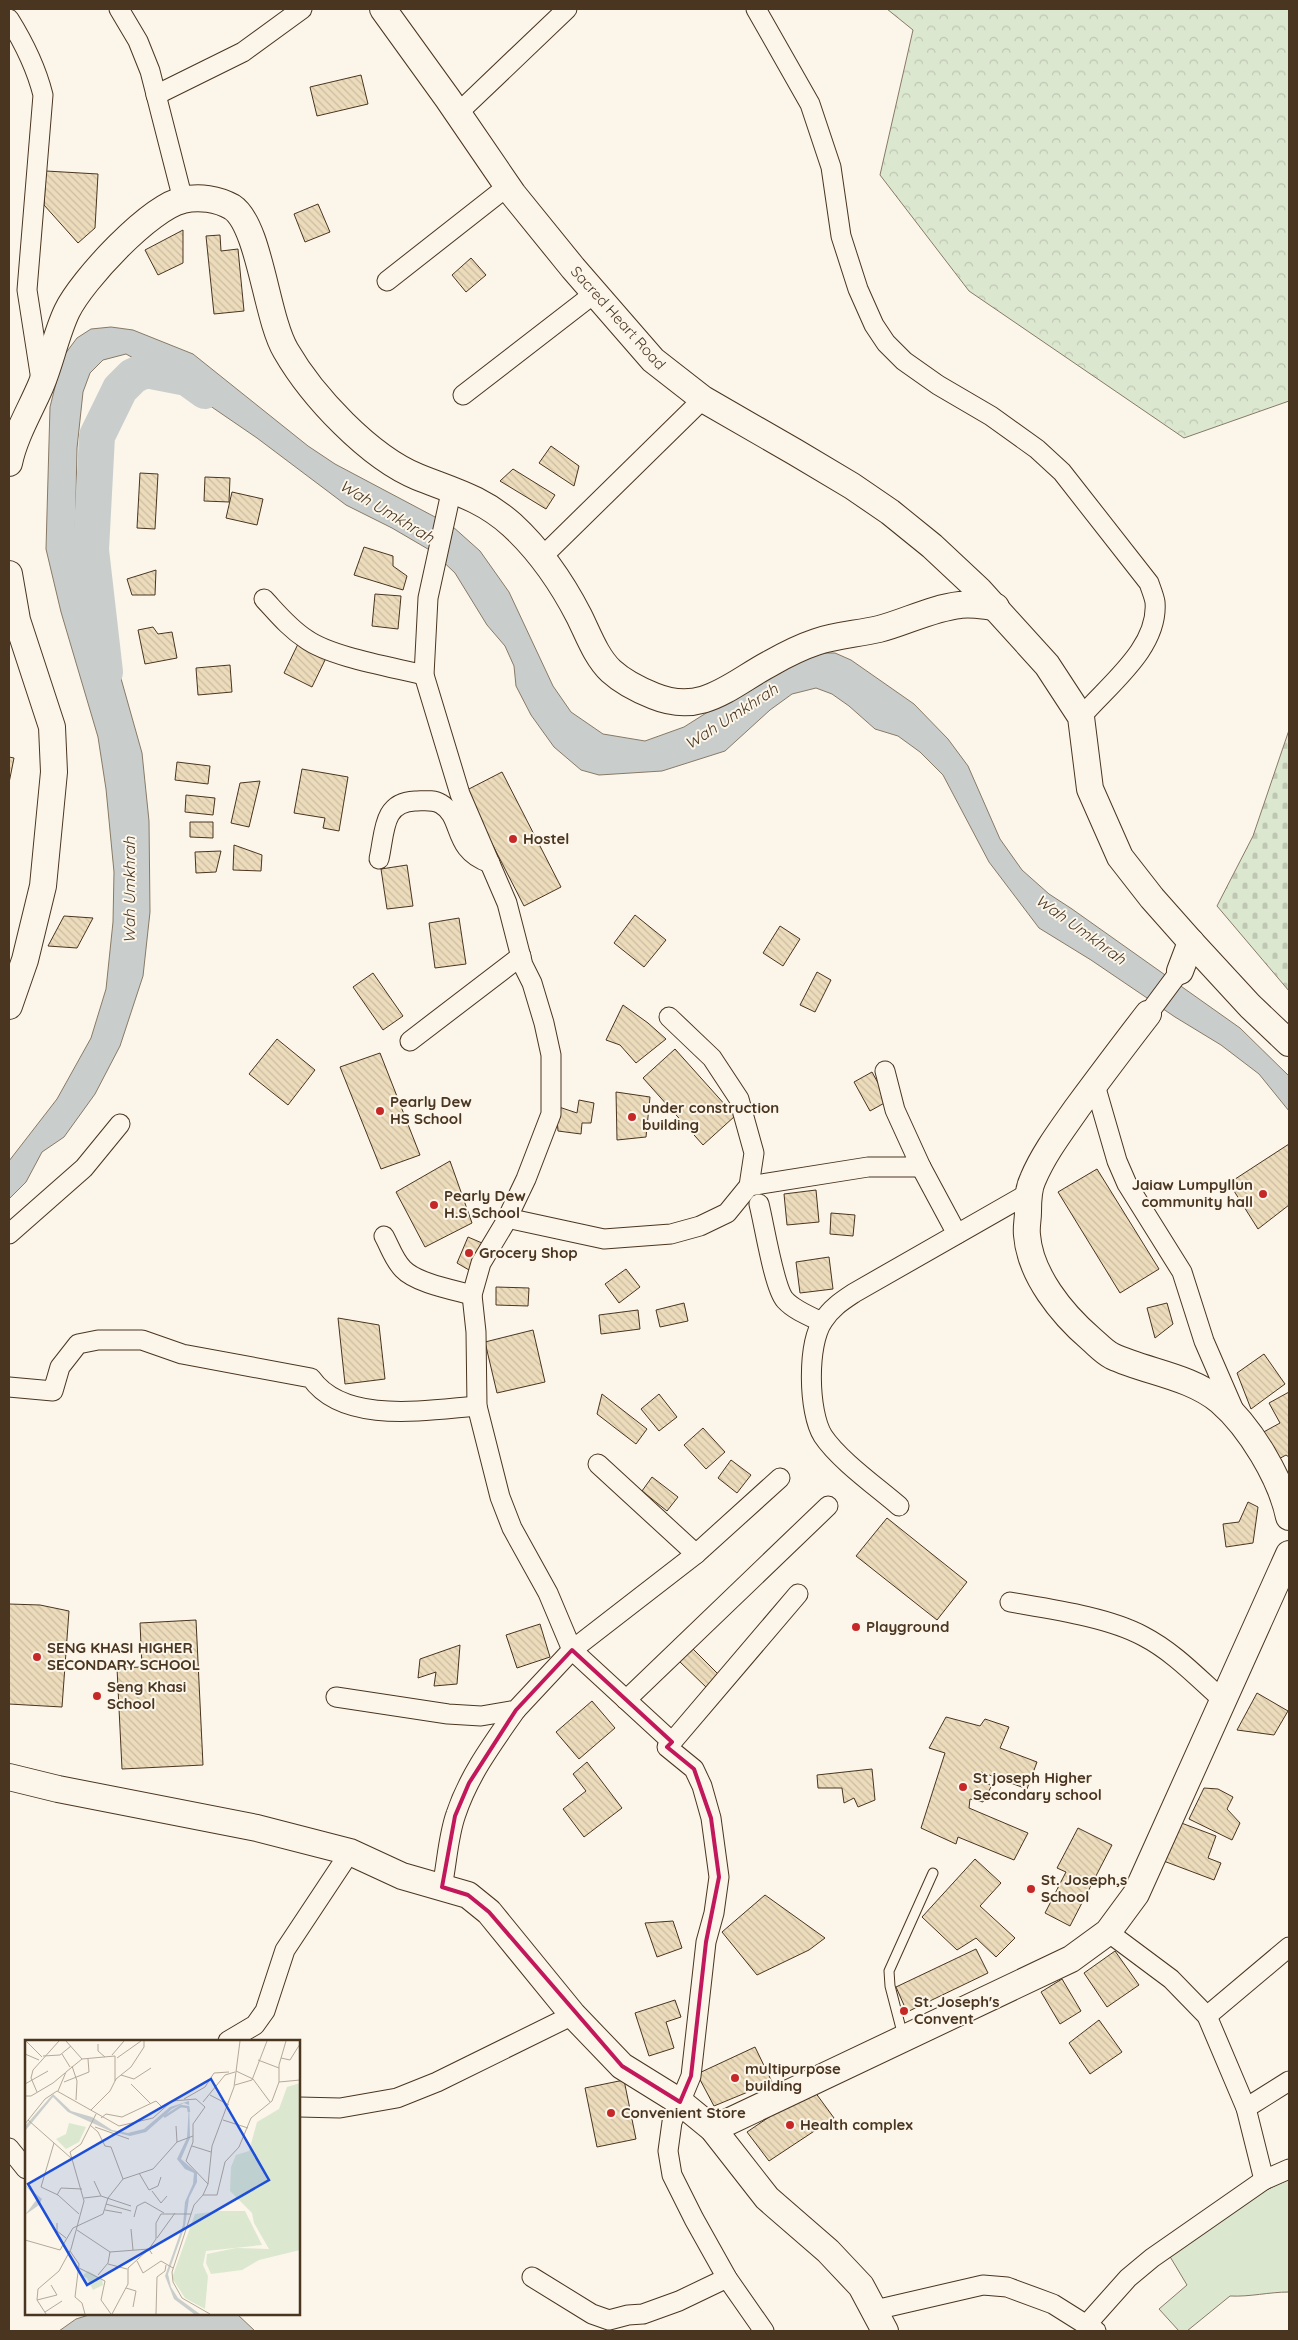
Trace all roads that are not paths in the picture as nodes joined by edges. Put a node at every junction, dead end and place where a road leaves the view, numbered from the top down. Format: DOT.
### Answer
graph roads {
  1 [pos="119,9"];
  2 [pos="302,9"];
  3 [pos="383,9"];
  4 [pos="567,9"];
  5 [pos="756,9"];
  6 [pos="9,19"];
  7 [pos="156,95"];
  8 [pos="458,113"];
  9 [pos="508,186"];
  10 [pos="183,200"];
  11 [pos="387,281"];
  12 [pos="595,293"];
  13 [pos="42,384"];
  14 [pos="463,395"];
  15 [pos="703,399"];
  16 [pos="9,463"];
  17 [pos="452,488"];
  18 [pos="542,557"];
  19 [pos="9,574"];
  20 [pos="264,598"];
  21 [pos="996,608"];
  22 [pos="13,621"];
  23 [pos="424,675"];
  24 [pos="1082,717"];
  25 [pos="379,859"];
  26 [pos="490,863"];
  27 [pos="1191,942"];
  28 [pos="521,956"];
  29 [pos="1180,971"];
  30 [pos="9,1006"];
  31 [pos="1148,1014"];
  32 [pos="669,1017"];
  33 [pos="410,1041"];
  34 [pos="1289,1043"];
  35 [pos="885,1071"];
  36 [pos="1094,1085"];
  37 [pos="120,1124"];
  38 [pos="921,1167"];
  39 [pos="749,1186"];
  40 [pos="1029,1193"];
  41 [pos="760,1204"];
  42 [pos="508,1218"];
  43 [pos="9,1234"];
  44 [pos="957,1234"];
  45 [pos="384,1236"];
  46 [pos="472,1295"];
  47 [pos="822,1322"];
  48 [pos="9,1387"];
  49 [pos="477,1406"];
  50 [pos="1238,1420"];
  51 [pos="598,1464"];
  52 [pos="780,1478"];
  53 [pos="828,1506"];
  54 [pos="899,1506"];
  55 [pos="1289,1517"];
  56 [pos="696,1554"];
  57 [pos="1289,1554"];
  58 [pos="798,1594"];
  59 [pos="1010,1602"];
  60 [pos="572,1650"];
  61 [pos="336,1697"];
  62 [pos="626,1700"];
  63 [pos="1224,1701"];
  64 [pos="516,1710"];
  65 [pos="672,1742"];
  66 [pos="9,1777"];
  67 [pos="350,1852"];
  68 [pos="933,1873"];
  69 [pos="442,1887"];
  70 [pos="1108,1932"];
  71 [pos="1289,1947"];
  72 [pos="572,2015"];
  73 [pos="1207,2016"];
  74 [pos="904,2039"];
  75 [pos="230,2040"];
  76 [pos="1289,2081"];
  77 [pos="680,2102"];
  78 [pos="300,2107"];
  79 [pos="1246,2108"];
  80 [pos="713,2129"];
  81 [pos="9,2148"];
  82 [pos="25,2168"];
  83 [pos="1289,2170"];
  84 [pos="1264,2180"];
  85 [pos="532,2276"];
  86 [pos="727,2278"];
  87 [pos="880,2320"];
  88 [pos="1092,2328"];
  89 [pos="764,2331"];
  1 -- 7 [label="street"];
  2 -- 7 [label="street"];
  3 -- 8 [label="street, Sacred Heart Road"];
  4 -- 8 [label="street"];
  5 -- 24 [label="street"];
  6 -- 13 [label="street"];
  7 -- 10 [label="street"];
  8 -- 9 [label="street, Sacred Heart Road"];
  9 -- 11 [label="street"];
  9 -- 12 [label="street, Sacred Heart Road"];
  10 -- 13 [label="street"];
  10 -- 17 [label="street"];
  12 -- 14 [label="street"];
  12 -- 15 [label="street, Sacred Heart Road"];
  13 -- 16 [label="street"];
  15 -- 18 [label="street"];
  15 -- 21 [label="street, Sacred Heart Road"];
  17 -- 18 [label="street"];
  17 -- 23 [label="street"];
  18 -- 21 [label="street"];
  19 -- 22 [label="street"];
  20 -- 23 [label="street"];
  21 -- 24 [label="street, Sacred Heart Road"];
  22 -- 30 [label="street"];
  23 -- 26 [label="street"];
  24 -- 27 [label="street"];
  25 -- 26 [label="street"];
  26 -- 28 [label="street"];
  27 -- 29 [label="street"];
  27 -- 34 [label="street"];
  28 -- 33 [label="street"];
  28 -- 42 [label="street"];
  29 -- 31 [label="street"];
  31 -- 36 [label="street"];
  32 -- 39 [label="street"];
  35 -- 38 [label="street"];
  36 -- 40 [label="street"];
  36 -- 50 [label="street"];
  37 -- 43 [label="street"];
  38 -- 39 [label="street"];
  38 -- 44 [label="street"];
  39 -- 42 [label="street"];
  40 -- 44 [label="street"];
  40 -- 50 [label="street"];
  41 -- 47 [label="street"];
  42 -- 46 [label="street"];
  44 -- 47 [label="street"];
  45 -- 46 [label="street"];
  46 -- 49 [label="street"];
  47 -- 54 [label="street"];
  48 -- 49 [label="street"];
  49 -- 60 [label="street"];
  50 -- 55 [label="street"];
  51 -- 56 [label="street"];
  52 -- 56 [label="street"];
  53 -- 62 [label="street"];
  56 -- 60 [label="street"];
  57 -- 63 [label="street"];
  58 -- 65 [label="street"];
  59 -- 63 [label="street"];
  60 -- 62 [label="street"];
  60 -- 64 [label="street"];
  61 -- 64 [label="street"];
  62 -- 65 [label="street"];
  63 -- 70 [label="street"];
  64 -- 69 [label="street"];
  65 -- 77 [label="street"];
  66 -- 67 [label="street"];
  67 -- 69 [label="street"];
  67 -- 75 [label="street"];
  68 -- 74 [label="lane"];
  69 -- 72 [label="street"];
  70 -- 73 [label="street"];
  70 -- 74 [label="street"];
  71 -- 73 [label="street"];
  72 -- 77 [label="street"];
  72 -- 78 [label="street"];
  73 -- 79 [label="street"];
  74 -- 80 [label="street"];
  76 -- 79 [label="street"];
  77 -- 80 [label="street"];
  77 -- 86 [label="street"];
  79 -- 84 [label="street"];
  80 -- 87 [label="street"];
  81 -- 82 [label="street"];
  83 -- 84 [label="street"];
  84 -- 88 [label="street"];
  85 -- 86 [label="street"];
  86 -- 89 [label="street"];
  87 -- 88 [label="street"];
}
